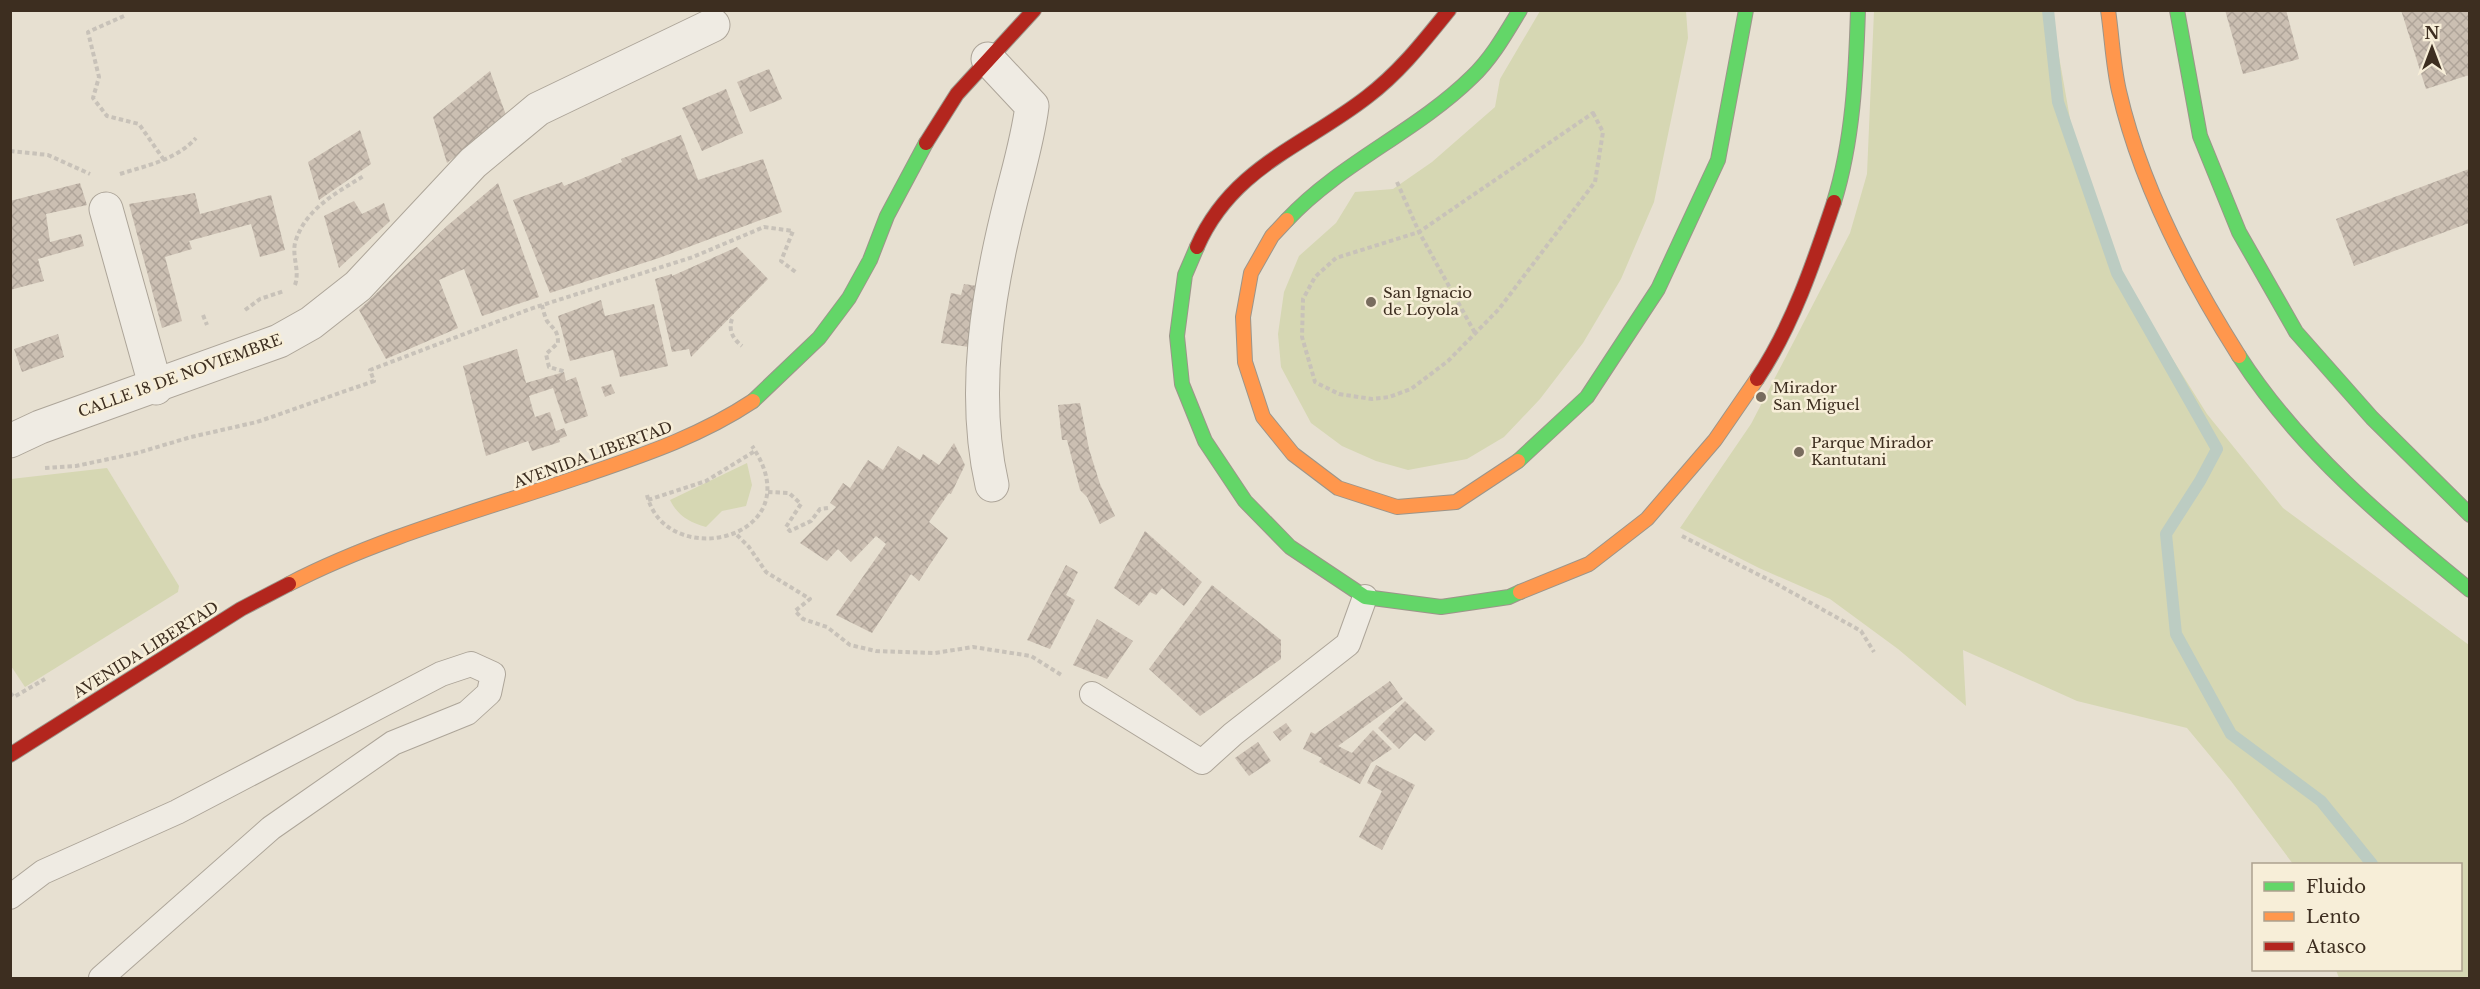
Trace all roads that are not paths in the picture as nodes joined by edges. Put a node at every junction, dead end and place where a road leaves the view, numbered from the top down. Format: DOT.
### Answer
graph roads {
  1 [pos="1034,10"];
  2 [pos="1449,10"];
  3 [pos="1520,10"];
  4 [pos="1746,10"];
  5 [pos="1858,10"];
  6 [pos="2108,10"];
  7 [pos="2177,10"];
  8 [pos="713,25"];
  9 [pos="987,59"];
  10 [pos="101,194"];
  11 [pos="156,388"];
  12 [pos="10,441"];
  13 [pos="992,485"];
  14 [pos="2469,515"];
  15 [pos="2469,590"];
  16 [pos="1365,597"];
  17 [pos="1092,694"];
  18 [pos="10,755"];
  19 [pos="10,897"];
  20 [pos="101,978"];
  1 -- 9 [label="main road, AVENIDA LIBERTAD"];
  2 -- 16 [label="main road"];
  3 -- 4 [label="main road"];
  5 -- 16 [label="main road"];
  6 -- 15 [label="main road"];
  7 -- 14 [label="main road"];
  8 -- 11 [label="street, CALLE 18 DE NOVIEMBRE"];
  9 -- 13 [label="street"];
  9 -- 18 [label="main road, AVENIDA LIBERTAD"];
  10 -- 11 [label="street"];
  11 -- 12 [label="street, CALLE 18 DE NOVIEMBRE"];
  16 -- 17 [label="lane"];
  19 -- 20 [label="lane"];
}
